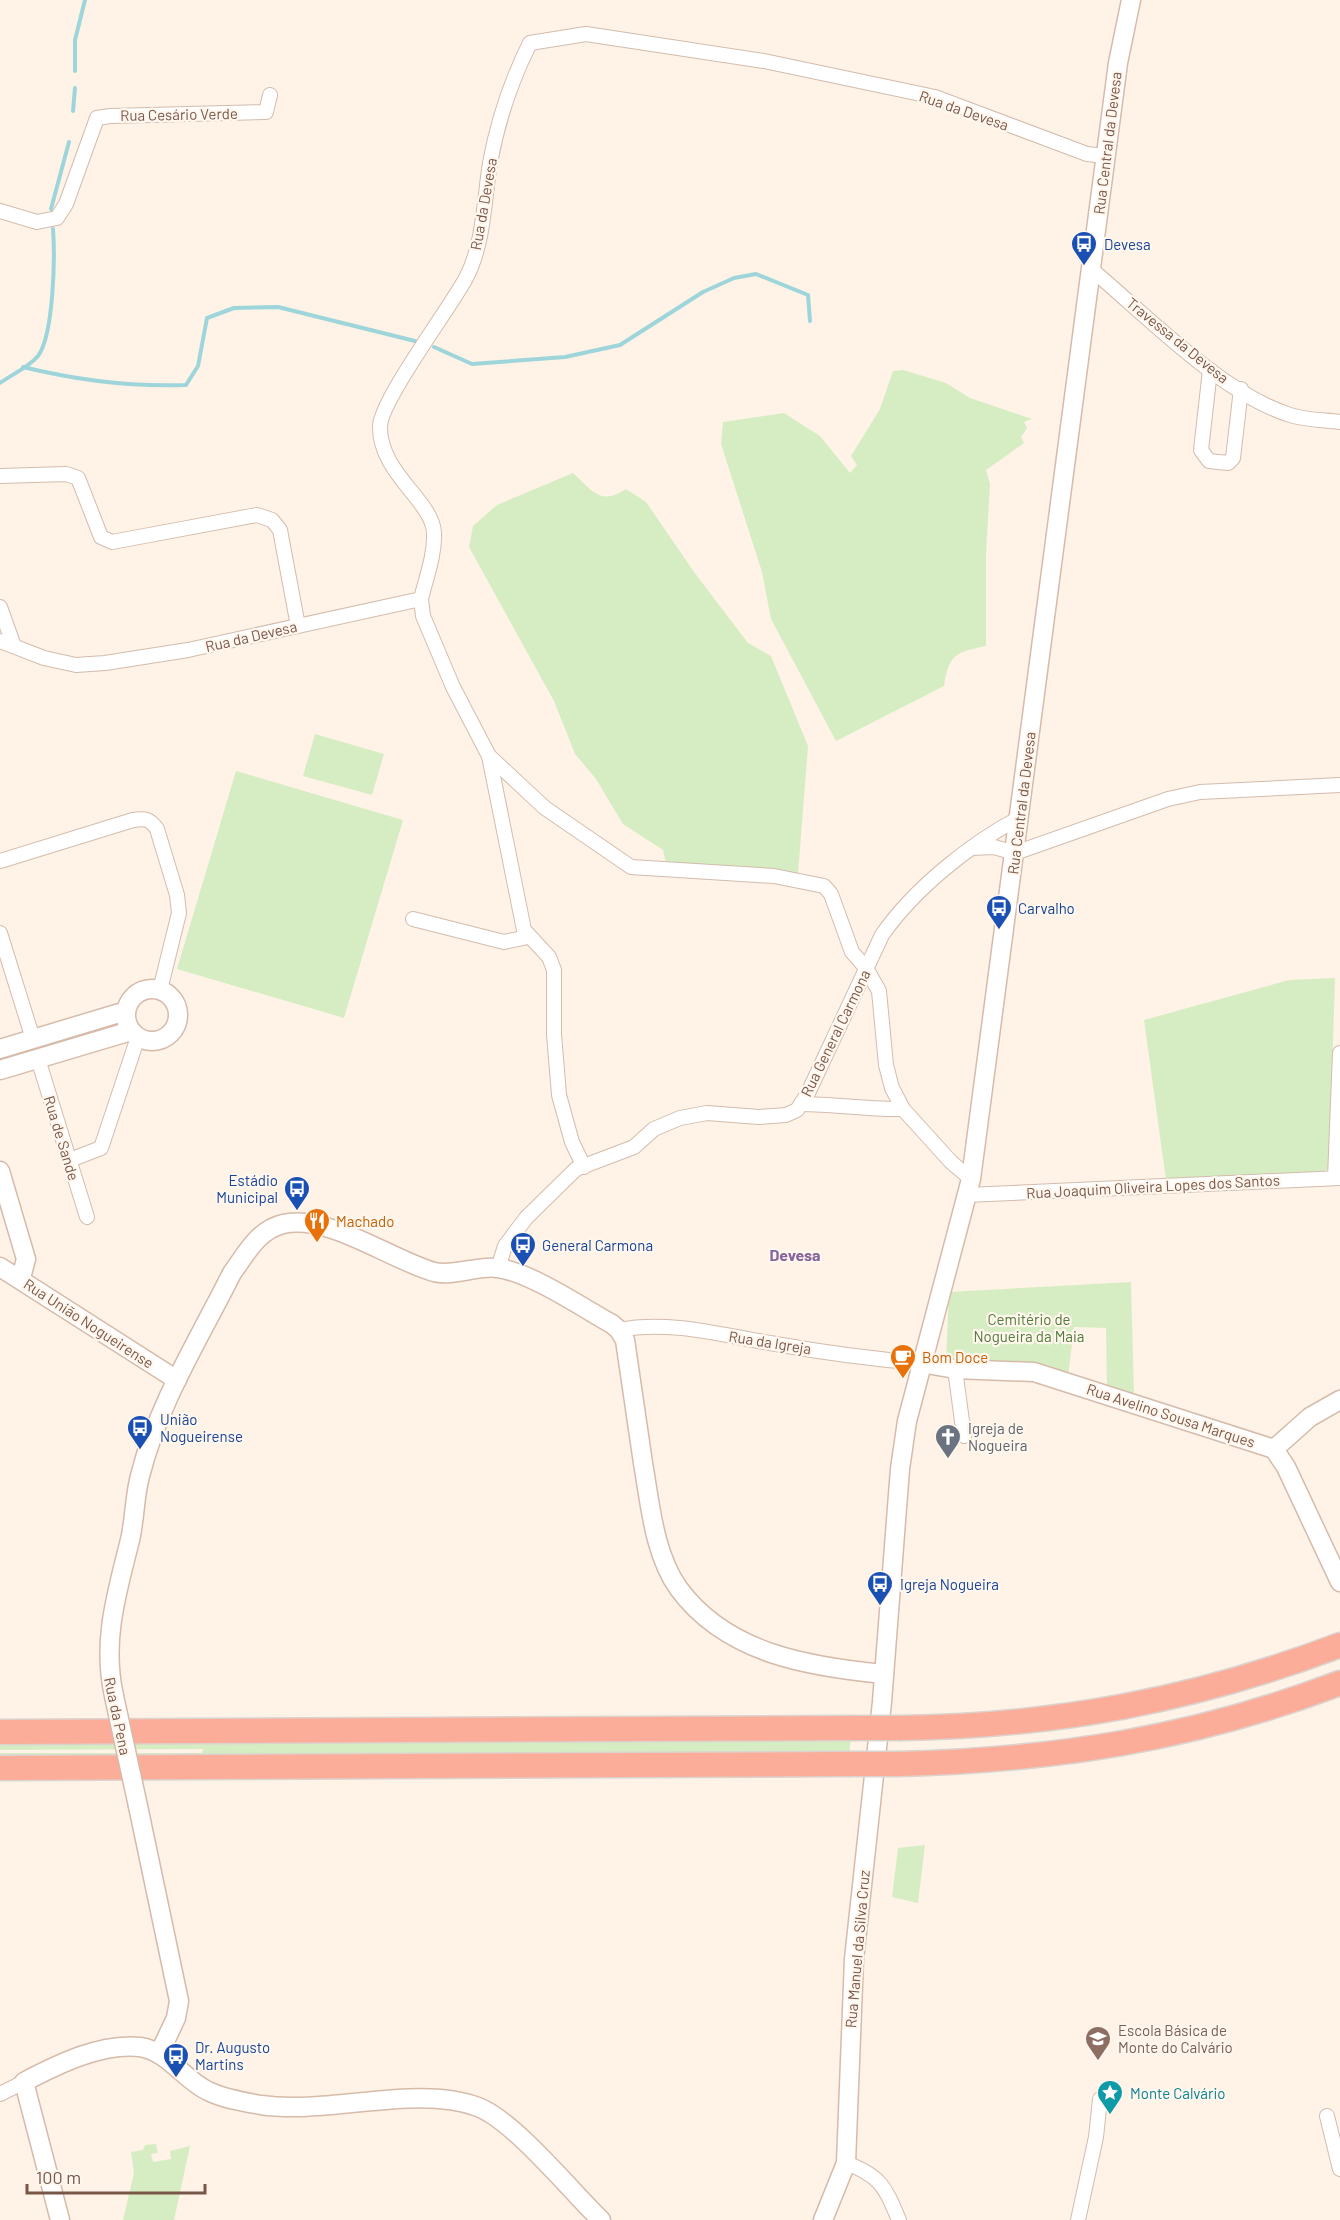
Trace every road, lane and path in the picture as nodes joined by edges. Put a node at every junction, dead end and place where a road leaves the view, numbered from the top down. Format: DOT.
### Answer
graph roads {
  1 [pos="1131,0"];
  2 [pos="270,95"];
  3 [pos="1106,156"];
  4 [pos="0,211"];
  5 [pos="1091,268"];
  6 [pos="1210,370"];
  7 [pos="1241,389"];
  8 [pos="1340,422"];
  9 [pos="0,476"];
  10 [pos="421,599"];
  11 [pos="0,607"];
  12 [pos="298,626"];
  13 [pos="0,641"];
  14 [pos="14,646"];
  15 [pos="489,756"];
  16 [pos="1340,785"];
  17 [pos="1019,818"];
  18 [pos="971,848"];
  19 [pos="1015,853"];
  20 [pos="0,861"];
  21 [pos="413,919"];
  22 [pos="0,933"];
  23 [pos="528,938"];
  24 [pos="866,968"];
  25 [pos="159,990"];
  26 [pos="126,1011"];
  27 [pos="135,1034"];
  28 [pos="33,1039"];
  29 [pos="0,1049"];
  30 [pos="1340,1053"];
  31 [pos="38,1059"];
  32 [pos="0,1070"];
  33 [pos="801,1104"];
  34 [pos="903,1109"];
  35 [pos="70,1160"];
  36 [pos="584,1167"];
  37 [pos="0,1171"];
  38 [pos="1337,1178"];
  39 [pos="969,1187"];
  40 [pos="87,1217"];
  41 [pos="0,1267"];
  42 [pos="498,1268"];
  43 [pos="21,1278"];
  44 [pos="619,1330"];
  45 [pos="921,1363"];
  46 [pos="955,1369"];
  47 [pos="177,1380"];
  48 [pos="1340,1400"];
  49 [pos="964,1436"];
  50 [pos="1274,1449"];
  51 [pos="1340,1582"];
  52 [pos="1340,1645"];
  53 [pos="884,1674"];
  54 [pos="1340,1683"];
  55 [pos="0,1732"];
  56 [pos="0,1768"];
  57 [pos="159,2054"];
  58 [pos="24,2082"];
  59 [pos="0,2094"];
  60 [pos="1100,2099"];
  61 [pos="1327,2116"];
  62 [pos="846,2163"];
  63 [pos="1340,2169"];
  64 [pos="60,2220"];
  65 [pos="601,2220"];
  66 [pos="823,2220"];
  67 [pos="899,2220"];
  68 [pos="1078,2220"];
  1 -- 3 [label="street, Rua Central da Devesa"];
  2 -- 4 [label="street, Rua Cesário Verde"];
  3 -- 5 [label="street, Rua Central da Devesa"];
  3 -- 10 [label="street, Rua da Devesa"];
  5 -- 6 [label="street, Travessa da Devesa"];
  5 -- 17 [label="street, Rua Central da Devesa"];
  6 -- 7 [label="street, Travessa da Devesa"];
  6 -- 7 [label="street"];
  7 -- 8 [label="street, Travessa da Devesa"];
  9 -- 12 [label="street"];
  10 -- 12 [label="street, Rua da Devesa"];
  10 -- 15 [label="street"];
  11 -- 14 [label="street"];
  12 -- 14 [label="street, Rua da Devesa"];
  13 -- 14 [label="street, Rua da Devesa"];
  15 -- 23 [label="street"];
  15 -- 24 [label="street"];
  16 -- 19 [label="street"];
  17 -- 18 [label="street, Rua General Carmona"];
  17 -- 19 [label="street, Rua Central da Devesa"];
  18 -- 19 [label="street"];
  18 -- 24 [label="street, Rua General Carmona"];
  19 -- 39 [label="street, Rua Central da Devesa"];
  20 -- 25 [label="street"];
  21 -- 23 [label="street"];
  22 -- 28 [label="street"];
  23 -- 36 [label="street"];
  24 -- 33 [label="street, Rua General Carmona"];
  24 -- 34 [label="street"];
  25 -- 26 [label="street"];
  25 -- 27 [label="street"];
  26 -- 27 [label="street"];
  26 -- 28 [label="street"];
  27 -- 31 [label="street"];
  27 -- 35 [label="street"];
  28 -- 29 [label="street"];
  30 -- 38 [label="street"];
  31 -- 32 [label="street"];
  31 -- 35 [label="street, Rua de Sande"];
  33 -- 34 [label="street"];
  33 -- 36 [label="street, Rua General Carmona"];
  34 -- 39 [label="street"];
  35 -- 40 [label="street, Rua de Sande"];
  36 -- 42 [label="street, Rua General Carmona"];
  37 -- 43 [label="street"];
  38 -- 39 [label="street, Rua Joaquim Oliveira Lopes dos Santos"];
  39 -- 45 [label="street, Rua Central da Devesa"];
  41 -- 43 [label="street, Rua União Nogueirense"];
  42 -- 44 [label="street"];
  42 -- 47 [label="street, Rua da Pena"];
  43 -- 47 [label="street, Rua União Nogueirense"];
  44 -- 45 [label="street, Rua da Igreja"];
  44 -- 53 [label="street"];
  45 -- 46 [label="street, Rua Avelino Sousa Marques"];
  45 -- 53 [label="street, Rua Central da Devesa"];
  46 -- 49 [label="street"];
  46 -- 50 [label="street, Rua Avelino Sousa Marques"];
  47 -- 57 [label="street, Rua da Pena, bridge"];
  48 -- 50 [label="street"];
  50 -- 51 [label="street, Rua Avelino Sousa Marques"];
  52 -- 55 [label="highway, bridge"];
  53 -- 62 [label="street, Rua Manuel da Silva Cruz"];
  54 -- 56 [label="highway, bridge"];
  57 -- 58 [label="street"];
  57 -- 65 [label="street"];
  58 -- 59 [label="street"];
  58 -- 64 [label="street"];
  60 -- 68 [label="street"];
  61 -- 63 [label="street"];
  62 -- 66 [label="street, Rua Manuel da Silva Cruz"];
  62 -- 67 [label="street"];
}
